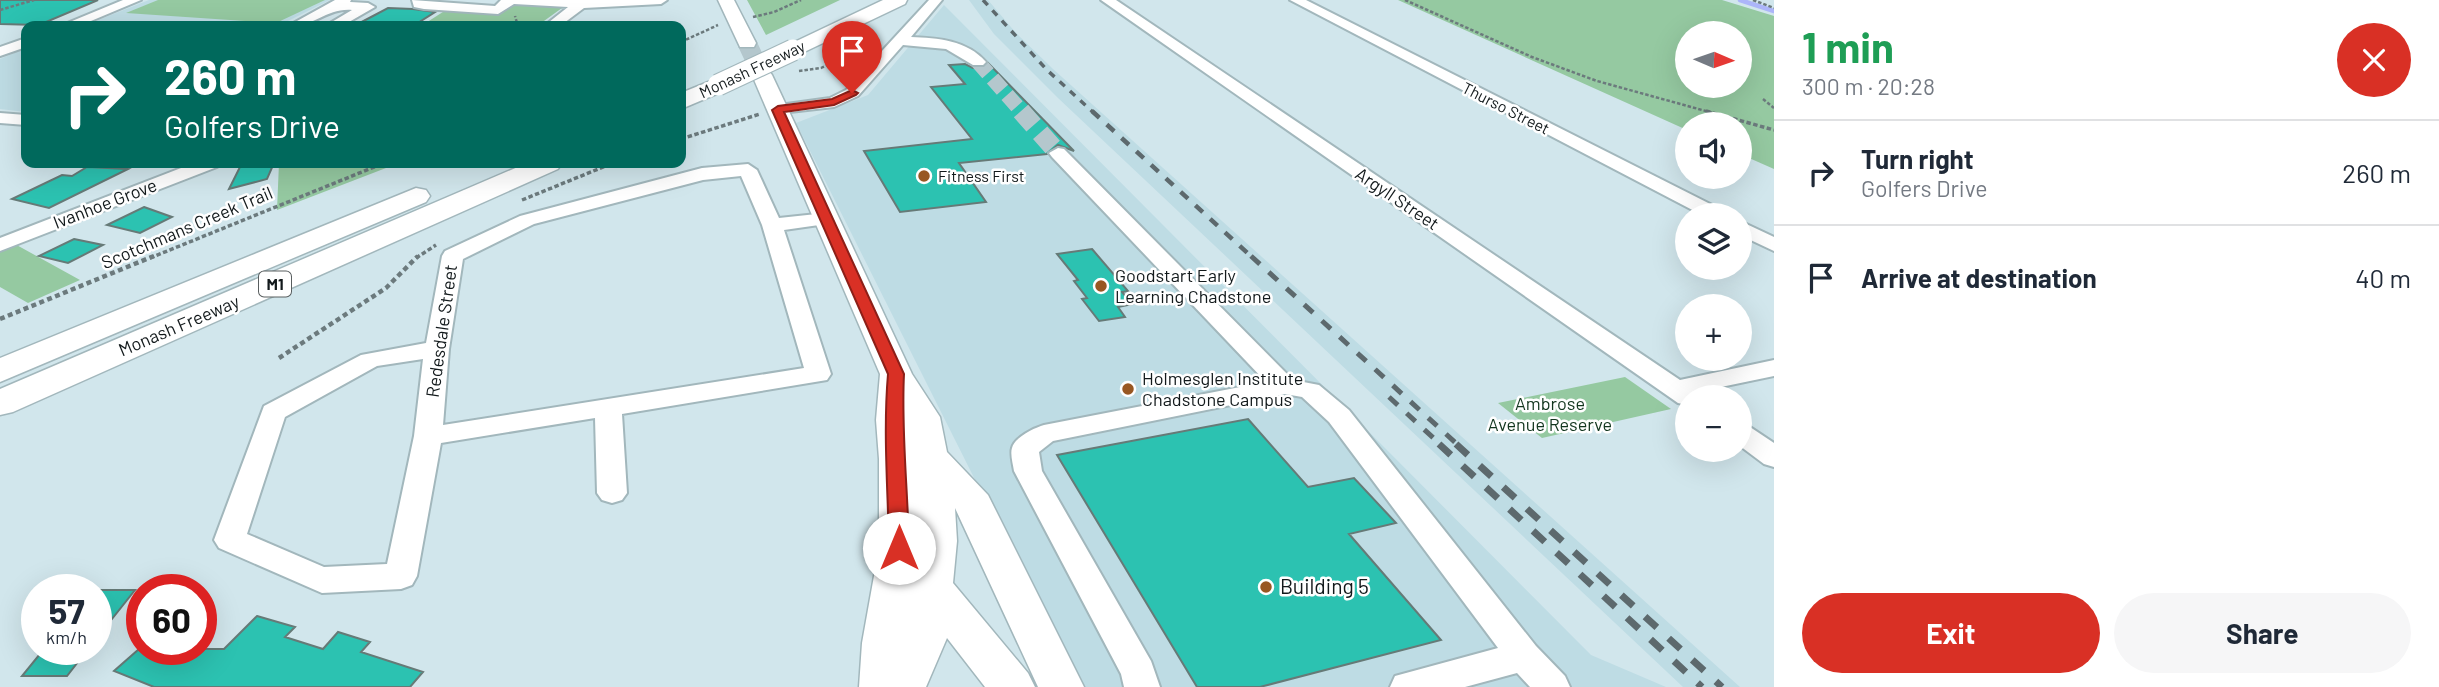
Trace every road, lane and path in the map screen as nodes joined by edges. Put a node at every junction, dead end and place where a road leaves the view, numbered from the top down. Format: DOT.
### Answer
graph roads {
  1 [pos="19,0"];
  2 [pos="34,0"];
  3 [pos="135,0"];
  4 [pos="418,0"];
  5 [pos="506,0"];
  6 [pos="512,0"];
  7 [pos="661,0"];
  8 [pos="726,0"];
  9 [pos="801,0"];
  10 [pos="859,0"];
  11 [pos="898,0"];
  12 [pos="936,0"];
  13 [pos="1107,0"];
  14 [pos="1296,0"];
  15 [pos="1405,0"];
  16 [pos="1753,0"];
  17 [pos="29,2"];
  18 [pos="341,2"];
  19 [pos="580,5"];
  20 [pos="1774,8"];
  21 [pos="0,10"];
  22 [pos="748,17"];
  23 [pos="80,21"];
  24 [pos="305,21"];
  25 [pos="341,21"];
  26 [pos="558,21"];
  27 [pos="724,24"];
  28 [pos="882,37"];
  29 [pos="686,39"];
  30 [pos="899,40"];
  31 [pos="747,43"];
  32 [pos="21,44"];
  33 [pos="0,52"];
  34 [pos="790,52"];
  35 [pos="978,62"];
  36 [pos="762,75"];
  37 [pos="715,76"];
  38 [pos="686,80"];
  39 [pos="686,98"];
  40 [pos="1763,100"];
  41 [pos="1774,108"];
  42 [pos="778,110"];
  43 [pos="0,118"];
  44 [pos="21,120"];
  45 [pos="1774,130"];
  46 [pos="686,138"];
  47 [pos="1058,153"];
  48 [pos="196,168"];
  49 [pos="372,168"];
  50 [pos="483,168"];
  51 [pos="538,168"];
  52 [pos="1694,203"];
  53 [pos="826,219"];
  54 [pos="772,225"];
  55 [pos="1752,233"];
  56 [pos="0,244"];
  57 [pos="1774,245"];
  58 [pos="0,319"];
  59 [pos="437,349"];
  60 [pos="1774,368"];
  61 [pos="0,371"];
  62 [pos="896,374"];
  63 [pos="1711,385"];
  64 [pos="1285,386"];
  65 [pos="1675,389"];
  66 [pos="0,403"];
  67 [pos="608,408"];
  68 [pos="428,436"];
  69 [pos="1752,441"];
  70 [pos="930,457"];
  71 [pos="1774,457"];
  72 [pos="612,493"];
  73 [pos="899,548"];
  74 [pos="933,589"];
  75 [pos="1524,656"];
  76 [pos="882,687"];
  77 [pos="902,687"];
  78 [pos="1012,687"];
  79 [pos="1061,687"];
  80 [pos="1142,687"];
  81 [pos="1408,687"];
  82 [pos="1552,687"];
  1 -- 17 [label="path"];
  2 -- 17 [label="path"];
  3 -- 23 [label="street"];
  4 -- 6 [label="street"];
  5 -- 6 [label="street"];
  6 -- 19 [label="street"];
  7 -- 19 [label="street"];
  8 -- 31 [label="main road"];
  9 -- 22 [label="path"];
  10 -- 34 [label="highway, Monash Freeway"];
  11 -- 34 [label="highway, Monash Freeway"];
  12 -- 30 [label="street"];
  13 -- 65 [label="street, Argyll Street"];
  14 -- 52 [label="street, Thurso Street"];
  15 -- 45 [label="path"];
  16 -- 20 [label="path"];
  17 -- 21 [label="path"];
  18 -- 24 [label="street"];
  18 -- 25 [label="street"];
  19 -- 26 [label="street"];
  27 -- 29 [label="path"];
  28 -- 34 [label="path"];
  30 -- 35 [label="street"];
  30 -- 42 [label="street"];
  32 -- 33 [label="street"];
  34 -- 37 [label="highway, Monash Freeway, bridge"];
  36 -- 42 [label="main road"];
  37 -- 38 [label="highway, Monash Freeway"];
  37 -- 39 [label="highway, Monash Freeway"];
  40 -- 41 [label="path"];
  42 -- 46 [label="path"];
  42 -- 53 [label="main road"];
  43 -- 44 [label="street"];
  47 -- 64 [label="street"];
  48 -- 56 [label="street, Ivanhoe Grove"];
  49 -- 58 [label="path, Scotchmans Creek Trail"];
  50 -- 61 [label="highway, Monash Freeway / M1"];
  51 -- 66 [label="highway, Monash Freeway / M1"];
  53 -- 54 [label="street"];
  53 -- 62 [label="main road"];
  54 -- 59 [label="street, Redesdale Street"];
  54 -- 67 [label="street"];
  55 -- 57 [label="street"];
  59 -- 68 [label="street, Redesdale Street"];
  59 -- 68 [label="street, Redesdale Street"];
  60 -- 63 [label="street"];
  62 -- 70 [label="main road"];
  62 -- 73 [label="main road"];
  64 -- 75 [label="street"];
  64 -- 80 [label="street"];
  67 -- 68 [label="street"];
  67 -- 72 [label="street"];
  69 -- 71 [label="street"];
  70 -- 74 [label="main road"];
  70 -- 79 [label="main road"];
  73 -- 74 [label="main road"];
  73 -- 76 [label="main road"];
  74 -- 77 [label="main road"];
  74 -- 78 [label="main road"];
  75 -- 81 [label="street"];
  75 -- 82 [label="street"];
}
